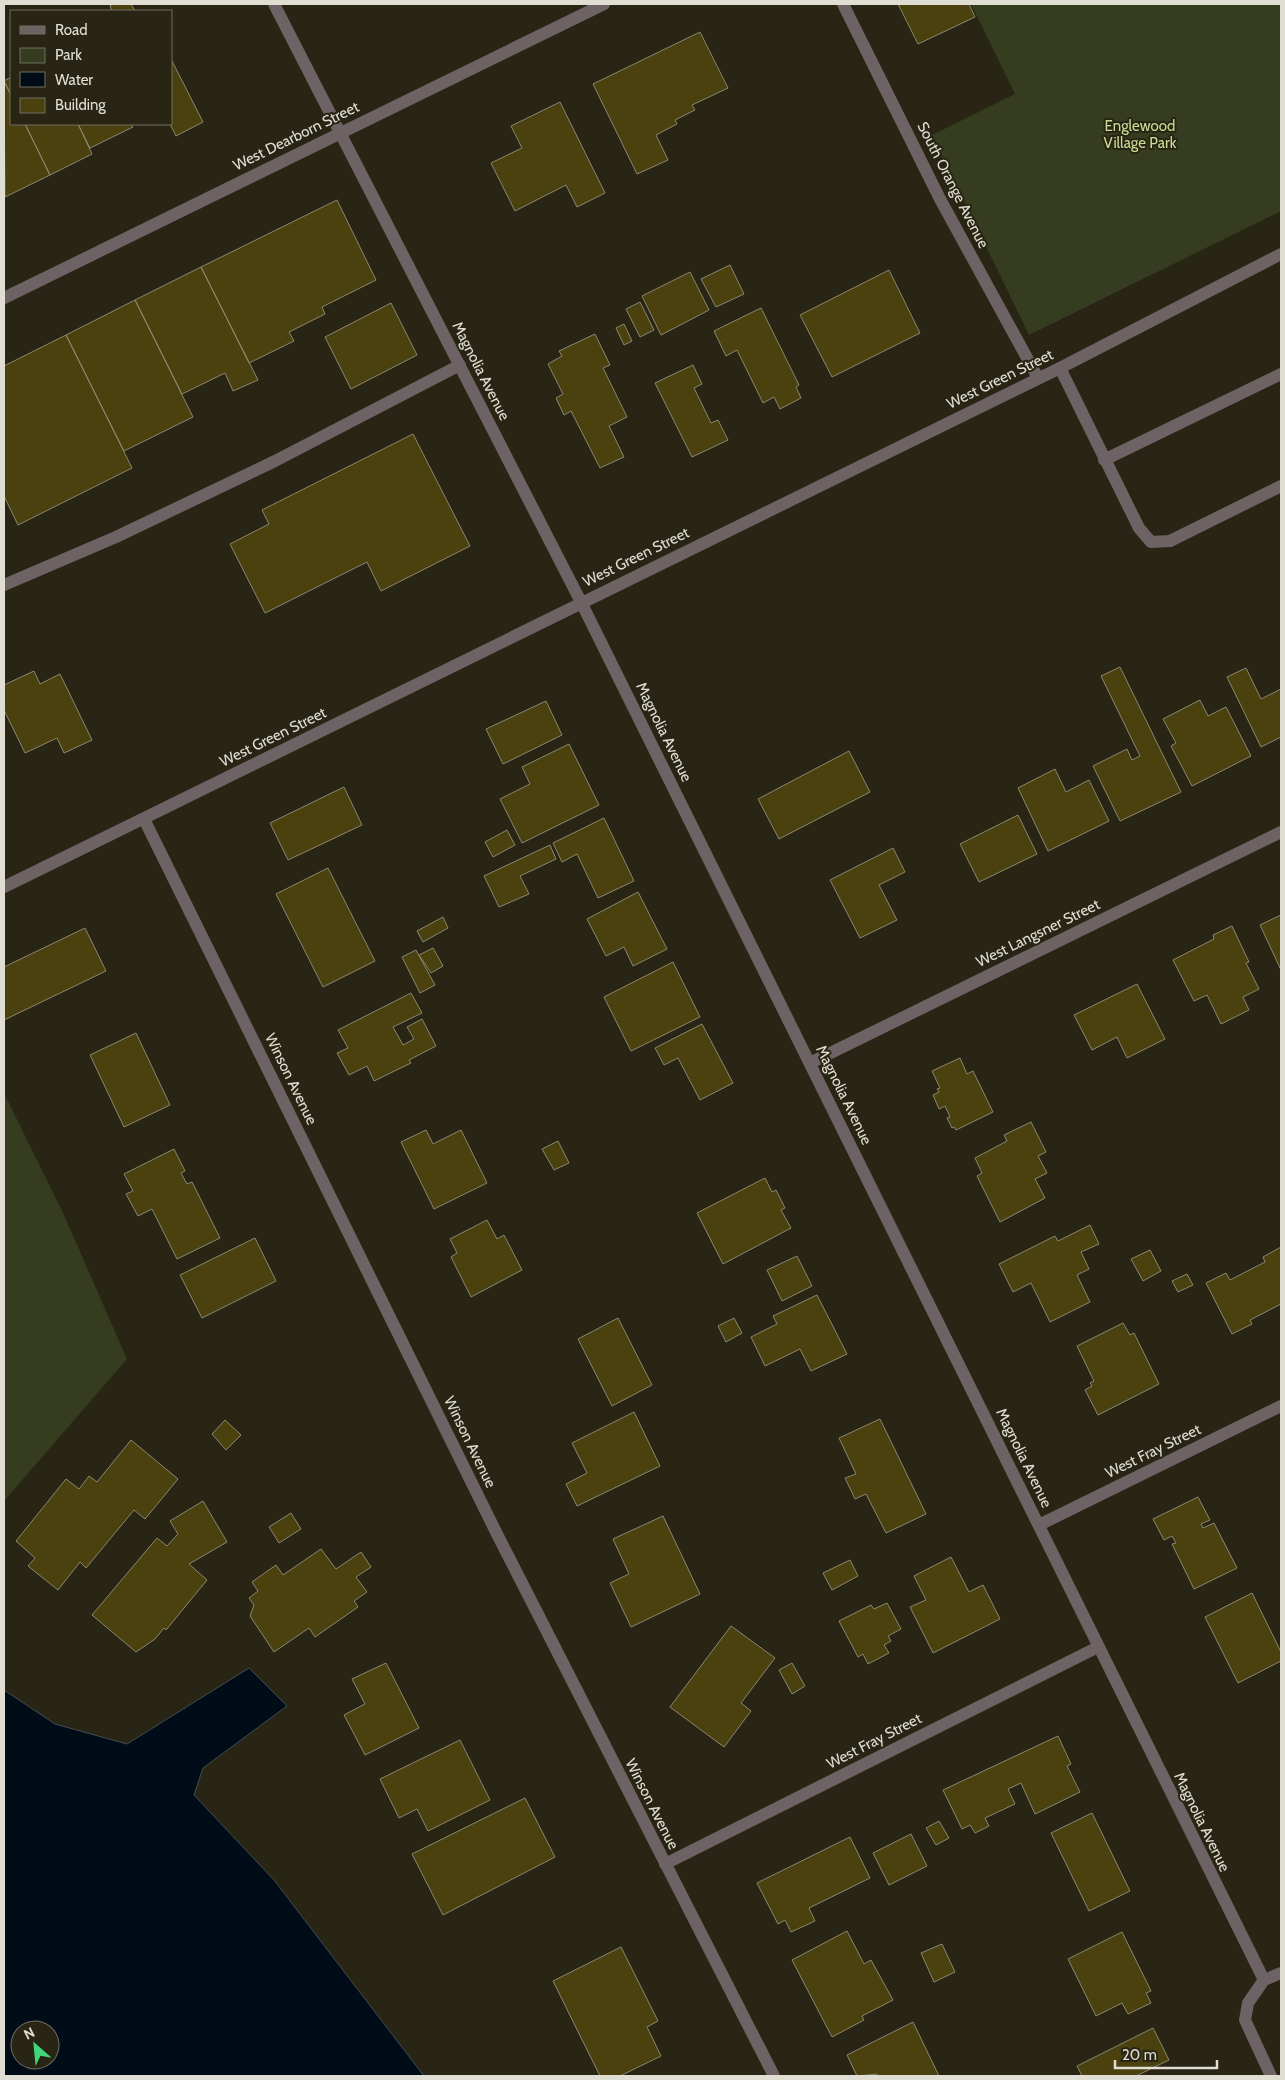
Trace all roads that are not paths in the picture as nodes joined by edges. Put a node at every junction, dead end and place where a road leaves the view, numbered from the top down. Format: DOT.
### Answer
graph roads {
  1 [pos="274,4"];
  2 [pos="604,4"];
  3 [pos="843,4"];
  4 [pos="341,132"];
  5 [pos="1281,254"];
  6 [pos="4,298"];
  7 [pos="460,365"];
  8 [pos="1060,368"];
  9 [pos="1281,374"];
  10 [pos="1038,378"];
  11 [pos="1104,460"];
  12 [pos="1281,486"];
  13 [pos="4,585"];
  14 [pos="581,602"];
  15 [pos="144,819"];
  16 [pos="1281,832"];
  17 [pos="4,887"];
  18 [pos="810,1063"];
  19 [pos="1281,1406"];
  20 [pos="1039,1525"];
  21 [pos="1098,1647"];
  22 [pos="665,1864"];
  23 [pos="1281,1973"];
  24 [pos="1264,1980"];
  25 [pos="774,2076"];
  26 [pos="1271,2076"];
  1 -- 4 [label="street, Magnolia Avenue"];
  2 -- 4 [label="street, West Dearborn Street"];
  3 -- 10 [label="street, South Orange Avenue"];
  4 -- 6 [label="street, West Dearborn Street"];
  4 -- 7 [label="street, Magnolia Avenue"];
  5 -- 8 [label="street, West Green Street"];
  7 -- 13 [label="street"];
  7 -- 14 [label="street, Magnolia Avenue"];
  8 -- 10 [label="street, West Green Street"];
  8 -- 11 [label="street"];
  9 -- 11 [label="street"];
  10 -- 14 [label="street, West Green Street"];
  11 -- 12 [label="street"];
  14 -- 15 [label="street, West Green Street"];
  14 -- 18 [label="street, Magnolia Avenue"];
  15 -- 17 [label="street, West Green Street"];
  15 -- 22 [label="street, Winson Avenue"];
  16 -- 18 [label="street, West Langsner Street"];
  18 -- 20 [label="street, Magnolia Avenue"];
  19 -- 20 [label="street, West Fray Street"];
  20 -- 21 [label="street, Magnolia Avenue"];
  21 -- 22 [label="street, West Fray Street"];
  21 -- 24 [label="street, Magnolia Avenue"];
  22 -- 25 [label="street, Winson Avenue"];
  23 -- 24 [label="street"];
  24 -- 26 [label="street"];
}
